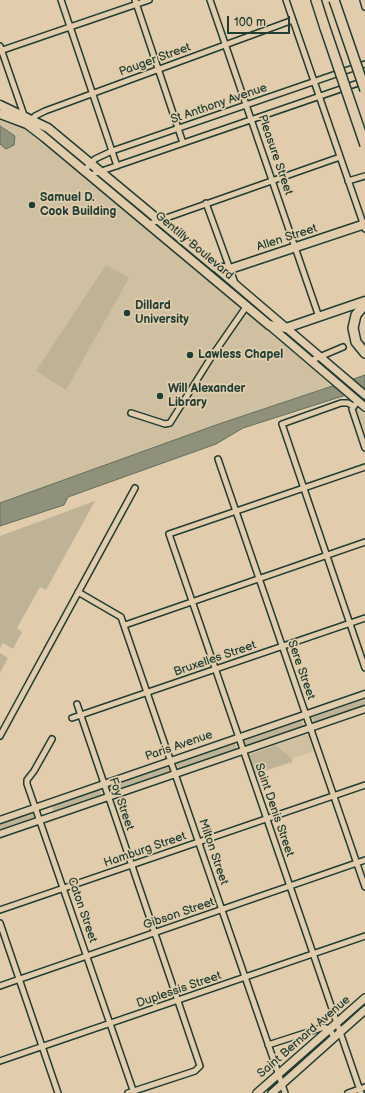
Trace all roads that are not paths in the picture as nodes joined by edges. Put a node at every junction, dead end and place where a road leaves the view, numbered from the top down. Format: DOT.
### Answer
graph roads {
  1 [pos="61,0"];
  2 [pos="149,0"];
  3 [pos="210,0"];
  4 [pos="286,0"];
  5 [pos="316,0"];
  6 [pos="334,0"];
  7 [pos="363,0"];
  8 [pos="135,2"];
  9 [pos="365,7"];
  10 [pos="293,20"];
  11 [pos="71,27"];
  12 [pos="226,44"];
  13 [pos="0,49"];
  14 [pos="365,64"];
  15 [pos="158,69"];
  16 [pos="365,81"];
  17 [pos="314,82"];
  18 [pos="365,90"];
  19 [pos="92,94"];
  20 [pos="320,97"];
  21 [pos="0,105"];
  22 [pos="247,105"];
  23 [pos="0,114"];
  24 [pos="24,115"];
  25 [pos="252,119"];
  26 [pos="30,122"];
  27 [pos="179,129"];
  28 [pos="184,143"];
  29 [pos="365,145"];
  30 [pos="112,151"];
  31 [pos="340,157"];
  32 [pos="90,163"];
  33 [pos="117,166"];
  34 [pos="100,172"];
  35 [pos="87,173"];
  36 [pos="365,176"];
  37 [pos="273,180"];
  38 [pos="348,181"];
  39 [pos="206,203"];
  40 [pos="158,221"];
  41 [pos="149,224"];
  42 [pos="365,226"];
  43 [pos="296,247"];
  44 [pos="215,267"];
  45 [pos="230,269"];
  46 [pos="236,284"];
  47 [pos="365,301"];
  48 [pos="365,304"];
  49 [pos="246,307"];
  50 [pos="319,317"];
  51 [pos="269,325"];
  52 [pos="286,328"];
  53 [pos="343,347"];
  54 [pos="365,353"];
  55 [pos="320,357"];
  56 [pos="310,361"];
  57 [pos="365,395"];
  58 [pos="355,402"];
  59 [pos="365,407"];
  60 [pos="131,412"];
  61 [pos="365,448"];
  62 [pos="218,460"];
  63 [pos="365,467"];
  64 [pos="135,488"];
  65 [pos="304,488"];
  66 [pos="236,511"];
  67 [pos="365,542"];
  68 [pos="326,556"];
  69 [pos="259,579"];
  70 [pos="78,592"];
  71 [pos="191,602"];
  72 [pos="365,618"];
  73 [pos="350,623"];
  74 [pos="124,625"];
  75 [pos="282,646"];
  76 [pos="365,668"];
  77 [pos="215,670"];
  78 [pos="148,693"];
  79 [pos="365,694"];
  80 [pos="77,704"];
  81 [pos="365,709"];
  82 [pos="306,714"];
  83 [pos="80,715"];
  84 [pos="72,718"];
  85 [pos="310,728"];
  86 [pos="0,736"];
  87 [pos="238,738"];
  88 [pos="52,739"];
  89 [pos="243,751"];
  90 [pos="171,761"];
  91 [pos="176,774"];
  92 [pos="104,784"];
  93 [pos="365,785"];
  94 [pos="334,795"];
  95 [pos="108,797"];
  96 [pos="46,804"];
  97 [pos="36,808"];
  98 [pos="51,817"];
  99 [pos="266,819"];
  100 [pos="0,820"];
  101 [pos="40,821"];
  102 [pos="0,834"];
  103 [pos="199,842"];
  104 [pos="365,860"];
  105 [pos="357,863"];
  106 [pos="131,866"];
  107 [pos="290,886"];
  108 [pos="365,886"];
  109 [pos="64,888"];
  110 [pos="0,910"];
  111 [pos="222,910"];
  112 [pos="0,923"];
  113 [pos="155,933"];
  114 [pos="365,936"];
  115 [pos="313,954"];
  116 [pos="87,956"];
  117 [pos="245,978"];
  118 [pos="19,979"];
  119 [pos="0,986"];
  120 [pos="365,998"];
  121 [pos="178,1001"];
  122 [pos="364,1011"];
  123 [pos="337,1023"];
  124 [pos="110,1024"];
  125 [pos="330,1030"];
  126 [pos="337,1035"];
  127 [pos="268,1045"];
  128 [pos="42,1047"];
  129 [pos="0,1061"];
  130 [pos="278,1074"];
  131 [pos="282,1084"];
  132 [pos="362,1090"];
  133 [pos="132,1092"];
  134 [pos="58,1093"];
  135 [pos="257,1093"];
  136 [pos="272,1093"];
  137 [pos="285,1093"];
  138 [pos="348,1093"];
  1 -- 11 [label="street"];
  2 -- 8 [label="street"];
  3 -- 12 [label="street, Pleasure Street"];
  4 -- 10 [label="street"];
  5 -- 29 [label="highway, bridge"];
  6 -- 18 [label="highway, bridge"];
  7 -- 9 [label="street"];
  8 -- 11 [label="street"];
  8 -- 15 [label="street"];
  10 -- 12 [label="street, Pauger Street"];
  10 -- 17 [label="street"];
  11 -- 13 [label="street"];
  11 -- 19 [label="street"];
  12 -- 15 [label="street, Pauger Street"];
  12 -- 22 [label="street, Pleasure Street"];
  13 -- 24 [label="street"];
  14 -- 17 [label="street, St Anthony Avenue"];
  15 -- 19 [label="street, Pauger Street"];
  15 -- 27 [label="street"];
  16 -- 20 [label="street, St Anthony Avenue"];
  17 -- 20 [label="street"];
  17 -- 22 [label="street, St Anthony Avenue"];
  19 -- 26 [label="street, Pauger Street"];
  19 -- 30 [label="street"];
  20 -- 25 [label="street, St Anthony Avenue"];
  20 -- 31 [label="street"];
  21 -- 24 [label="main road, Gentilly Boulevard"];
  22 -- 25 [label="street, Pleasure Street"];
  22 -- 27 [label="street, St Anthony Avenue"];
  23 -- 26 [label="main road, Gentilly Boulevard"];
  24 -- 26 [label="main road, Gentilly Boulevard"];
  25 -- 28 [label="street, St Anthony Avenue"];
  25 -- 37 [label="street, Pleasure Street"];
  26 -- 32 [label="main road, Gentilly Boulevard"];
  26 -- 35 [label="main road, Gentilly Boulevard"];
  27 -- 28 [label="street"];
  27 -- 30 [label="street, St Anthony Avenue"];
  28 -- 33 [label="street, St Anthony Avenue"];
  30 -- 32 [label="street, St Anthony Avenue"];
  30 -- 33 [label="street"];
  31 -- 37 [label="street"];
  31 -- 38 [label="street"];
  32 -- 34 [label="main road, Gentilly Boulevard"];
  32 -- 35 [label="street, St Anthony Avenue"];
  33 -- 34 [label="street, St Anthony Avenue"];
  34 -- 35 [label="street, St Anthony Avenue"];
  34 -- 40 [label="main road, Gentilly Boulevard"];
  35 -- 41 [label="main road, Gentilly Boulevard"];
  36 -- 38 [label="street"];
  37 -- 39 [label="street"];
  37 -- 43 [label="street, Pleasure Street"];
  38 -- 42 [label="street"];
  39 -- 40 [label="street"];
  39 -- 45 [label="street"];
  40 -- 41 [label="street"];
  40 -- 44 [label="main road, Gentilly Boulevard"];
  41 -- 49 [label="main road, Gentilly Boulevard"];
  42 -- 43 [label="main road, Allen Street"];
  43 -- 45 [label="main road, Allen Street"];
  43 -- 50 [label="street, Pleasure Street"];
  44 -- 45 [label="main road, Allen Street"];
  44 -- 46 [label="main road, Gentilly Boulevard"];
  45 -- 46 [label="street"];
  46 -- 52 [label="main road, Gentilly Boulevard"];
  47 -- 50 [label="main road"];
  48 -- 54 [label="highway"];
  49 -- 51 [label="main road, Gentilly Boulevard"];
  49 -- 60 [label="street"];
  50 -- 52 [label="main road"];
  51 -- 52 [label="main road"];
  51 -- 56 [label="main road, Gentilly Boulevard"];
  52 -- 55 [label="main road, Gentilly Boulevard"];
  53 -- 55 [label="street"];
  55 -- 56 [label="street"];
  55 -- 57 [label="main road, Gentilly Boulevard"];
  56 -- 58 [label="main road, Gentilly Boulevard"];
  58 -- 59 [label="main road, Gentilly Boulevard"];
  58 -- 61 [label="street"];
  58 -- 65 [label="street"];
  62 -- 66 [label="street, Sere Street"];
  63 -- 65 [label="street"];
  64 -- 70 [label="street"];
  65 -- 66 [label="street"];
  65 -- 68 [label="street"];
  66 -- 69 [label="street, Sere Street"];
  66 -- 71 [label="street, Saint Denis Street"];
  67 -- 68 [label="street"];
  68 -- 69 [label="street"];
  68 -- 73 [label="street"];
  69 -- 71 [label="street"];
  69 -- 75 [label="street, Sere Street"];
  70 -- 74 [label="street, Milton Street"];
  70 -- 86 [label="street"];
  71 -- 74 [label="street"];
  71 -- 77 [label="street, Saint Denis Street"];
  72 -- 73 [label="street, Bruxelles Street"];
  73 -- 75 [label="street, Bruxelles Street"];
  73 -- 76 [label="street"];
  74 -- 78 [label="street, Milton Street"];
  75 -- 77 [label="street, Bruxelles Street"];
  75 -- 82 [label="street, Sere Street"];
  77 -- 78 [label="street, Bruxelles Street"];
  77 -- 87 [label="street, Saint Denis Street"];
  78 -- 83 [label="street, Bruxelles Street"];
  78 -- 90 [label="street, Milton Street"];
  79 -- 82 [label="street, Paris Avenue"];
  80 -- 83 [label="street, Foy Street"];
  81 -- 85 [label="street"];
  82 -- 85 [label="street, Sere Street"];
  82 -- 87 [label="street, Paris Avenue"];
  83 -- 84 [label="street, Bruxelles Street"];
  83 -- 92 [label="street, Foy Street"];
  85 -- 89 [label="street"];
  85 -- 94 [label="street, Sere Street"];
  87 -- 89 [label="street, Saint Denis Street"];
  87 -- 90 [label="street, Paris Avenue"];
  88 -- 97 [label="street, Caton Street"];
  89 -- 91 [label="street"];
  89 -- 99 [label="street, Saint Denis Street"];
  90 -- 91 [label="street, Milton Street"];
  90 -- 92 [label="street, Paris Avenue"];
  91 -- 95 [label="street"];
  91 -- 103 [label="street, Milton Street"];
  92 -- 95 [label="street, Foy Street"];
  92 -- 96 [label="street, Paris Avenue"];
  93 -- 94 [label="street, Hamburg Street"];
  94 -- 99 [label="street, Hamburg Street"];
  94 -- 105 [label="street, Sere Street"];
  95 -- 98 [label="street"];
  95 -- 106 [label="street, Foy Street"];
  96 -- 97 [label="street, Paris Avenue"];
  96 -- 98 [label="street"];
  97 -- 100 [label="street, Paris Avenue"];
  97 -- 101 [label="street, Caton Street"];
  98 -- 101 [label="street"];
  99 -- 103 [label="street, Hamburg Street"];
  99 -- 107 [label="street, Saint Denis Street"];
  101 -- 102 [label="street"];
  101 -- 109 [label="street, Caton Street"];
  103 -- 106 [label="street, Hamburg Street"];
  103 -- 111 [label="street, Milton Street"];
  104 -- 105 [label="street, Gibson Street"];
  105 -- 107 [label="street, Gibson Street"];
  105 -- 108 [label="street, Sere Street"];
  106 -- 109 [label="street, Hamburg Street"];
  106 -- 113 [label="street, Foy Street"];
  107 -- 111 [label="street, Gibson Street"];
  107 -- 115 [label="street, Saint Denis Street"];
  109 -- 110 [label="street, Hamburg Street"];
  109 -- 116 [label="street, Caton Street"];
  111 -- 113 [label="street, Gibson Street"];
  111 -- 117 [label="street, Milton Street"];
  112 -- 118 [label="street"];
  113 -- 116 [label="street, Gibson Street"];
  113 -- 121 [label="street, Foy Street"];
  114 -- 115 [label="street, Duplessis Street"];
  115 -- 117 [label="street, Duplessis Street"];
  115 -- 123 [label="street, Saint Denis Street"];
  116 -- 118 [label="street, Gibson Street"];
  116 -- 124 [label="street, Caton Street"];
  117 -- 121 [label="street, Duplessis Street"];
  117 -- 127 [label="street, Milton Street"];
  118 -- 119 [label="street, Gibson Street"];
  118 -- 128 [label="street"];
  120 -- 123 [label="main road, Saint Bernard Avenue"];
  121 -- 124 [label="street, Duplessis Street"];
  121 -- 133 [label="street, Foy Street"];
  122 -- 126 [label="main road, Saint Bernard Avenue"];
  123 -- 125 [label="main road, Saint Bernard Avenue"];
  123 -- 126 [label="street, Saint Denis Street"];
  124 -- 128 [label="street, Duplessis Street"];
  124 -- 133 [label="street, Caton Street"];
  125 -- 126 [label="street"];
  125 -- 127 [label="street"];
  125 -- 130 [label="main road, Saint Bernard Avenue"];
  126 -- 131 [label="main road, Saint Bernard Avenue"];
  126 -- 132 [label="street, Saint Denis Street"];
  127 -- 130 [label="street, Milton Street"];
  128 -- 129 [label="street, Duplessis Street"];
  128 -- 134 [label="street"];
  130 -- 131 [label="street, Milton Street"];
  130 -- 135 [label="main road, Saint Bernard Avenue"];
  131 -- 136 [label="main road, Saint Bernard Avenue"];
  131 -- 137 [label="street, Milton Street"];
  132 -- 138 [label="street"];
}
